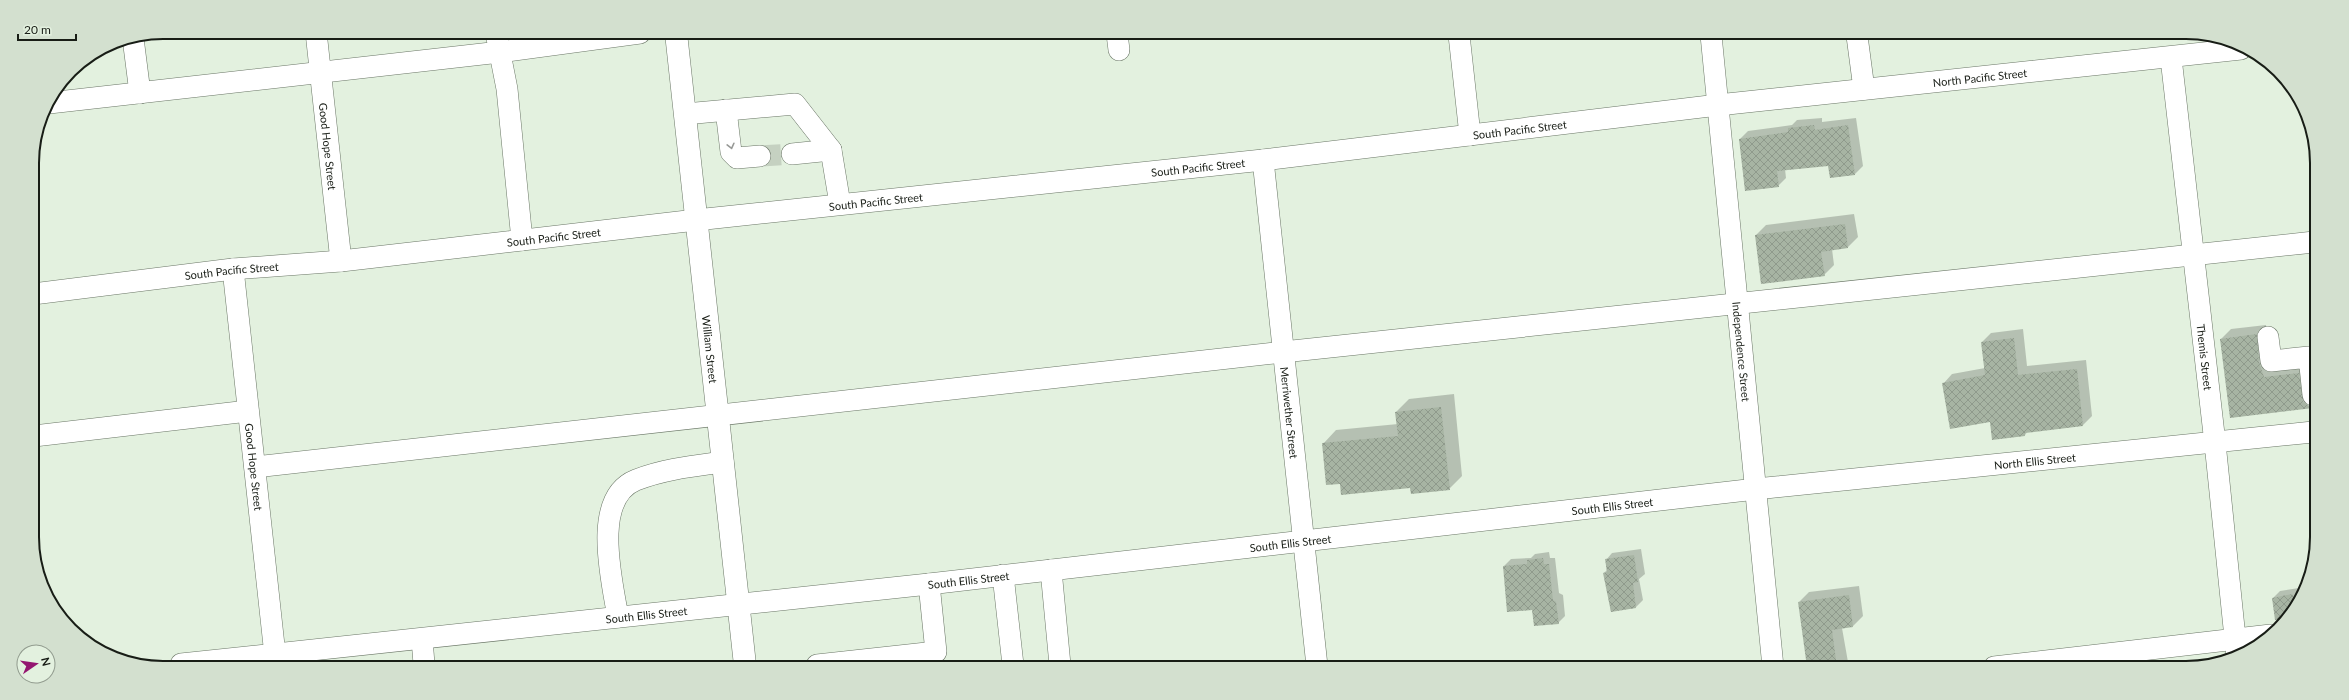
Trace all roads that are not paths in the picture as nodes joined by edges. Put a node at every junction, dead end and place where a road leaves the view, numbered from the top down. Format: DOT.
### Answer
graph roads {
  1 [pos="317,39"];
  2 [pos="545,39"];
  3 [pos="677,39"];
  4 [pos="1459,39"];
  5 [pos="1711,39"];
  6 [pos="1857,39"];
  7 [pos="498,42"];
  8 [pos="133,43"];
  9 [pos="2236,50"];
  10 [pos="2171,58"];
  11 [pos="321,73"];
  12 [pos="1864,89"];
  13 [pos="140,93"];
  14 [pos="55,102"];
  15 [pos="1718,105"];
  16 [pos="726,110"];
  17 [pos="685,114"];
  18 [pos="1470,135"];
  19 [pos="830,150"];
  20 [pos="792,154"];
  21 [pos="760,156"];
  22 [pos="1263,160"];
  23 [pos="840,204"];
  24 [pos="696,220"];
  25 [pos="522,240"];
  26 [pos="2310,242"];
  27 [pos="2194,256"];
  28 [pos="341,260"];
  29 [pos="233,270"];
  30 [pos="39,293"];
  31 [pos="1737,303"];
  32 [pos="2268,337"];
  33 [pos="1283,352"];
  34 [pos="2310,366"];
  35 [pos="248,411"];
  36 [pos="718,415"];
  37 [pos="2310,432"];
  38 [pos="39,435"];
  39 [pos="2215,443"];
  40 [pos="723,462"];
  41 [pos="254,467"];
  42 [pos="1756,489"];
  43 [pos="1304,541"];
  44 [pos="1051,570"];
  45 [pos="1003,575"];
  46 [pos="929,584"];
  47 [pos="738,604"];
  48 [pos="618,617"];
  49 [pos="422,639"];
  50 [pos="2236,649"];
  51 [pos="275,659"];
  52 [pos="237,661"];
  53 [pos="424,661"];
  54 [pos="745,661"];
  55 [pos="854,661"];
  56 [pos="1013,661"];
  57 [pos="1060,661"];
  58 [pos="1316,661"];
  59 [pos="1772,661"];
  60 [pos="2075,661"];
  1 -- 11 [label="street, Good Hope Street"];
  2 -- 7 [label="street"];
  3 -- 17 [label="main road, William Street"];
  4 -- 18 [label="street"];
  5 -- 15 [label="street, Independence Street"];
  6 -- 12 [label="street"];
  7 -- 11 [label="street"];
  7 -- 25 [label="street"];
  8 -- 13 [label="street"];
  9 -- 10 [label="street, North Pacific Street"];
  10 -- 12 [label="street, North Pacific Street"];
  10 -- 27 [label="street, Themis Street"];
  11 -- 13 [label="street"];
  11 -- 28 [label="street, Good Hope Street"];
  12 -- 15 [label="street, North Pacific Street"];
  13 -- 14 [label="street"];
  15 -- 18 [label="street, South Pacific Street"];
  15 -- 31 [label="street, Independence Street"];
  16 -- 17 [label="street"];
  16 -- 19 [label="street"];
  16 -- 21 [label="street, one-way"];
  17 -- 24 [label="main road, William Street"];
  18 -- 22 [label="street, South Pacific Street"];
  19 -- 20 [label="street"];
  19 -- 23 [label="street"];
  22 -- 23 [label="street, South Pacific Street"];
  22 -- 33 [label="street, Merriwether Street"];
  23 -- 24 [label="street, South Pacific Street"];
  24 -- 25 [label="street, South Pacific Street"];
  24 -- 36 [label="main road, William Street"];
  25 -- 28 [label="street, South Pacific Street"];
  26 -- 27 [label="street"];
  27 -- 31 [label="street"];
  27 -- 39 [label="street, Themis Street"];
  28 -- 29 [label="street, South Pacific Street"];
  29 -- 30 [label="street, South Pacific Street"];
  29 -- 35 [label="street, Good Hope Street"];
  31 -- 33 [label="street"];
  31 -- 42 [label="street, Independence Street"];
  32 -- 34 [label="street"];
  33 -- 36 [label="street"];
  33 -- 43 [label="street, Merriwether Street"];
  35 -- 38 [label="street"];
  35 -- 41 [label="street, Good Hope Street"];
  36 -- 40 [label="main road, William Street"];
  36 -- 41 [label="street"];
  37 -- 39 [label="street, North Ellis Street"];
  39 -- 42 [label="street, North Ellis Street"];
  39 -- 50 [label="street, Themis Street"];
  40 -- 47 [label="main road, William Street"];
  40 -- 48 [label="street"];
  41 -- 51 [label="street, Good Hope Street"];
  42 -- 43 [label="street, South Ellis Street"];
  42 -- 59 [label="street, Independence Street"];
  43 -- 44 [label="street, South Ellis Street"];
  43 -- 58 [label="street, Merriwether Street"];
  44 -- 45 [label="street, South Ellis Street"];
  44 -- 57 [label="street"];
  45 -- 46 [label="street, South Ellis Street"];
  45 -- 56 [label="street"];
  46 -- 47 [label="street, South Ellis Street"];
  46 -- 55 [label="street"];
  47 -- 48 [label="street, South Ellis Street"];
  47 -- 54 [label="main road, William Street"];
  48 -- 49 [label="street, South Ellis Street"];
  49 -- 51 [label="street, South Ellis Street"];
  49 -- 53 [label="street"];
  50 -- 60 [label="street"];
  51 -- 52 [label="street, South Ellis Street"];
}
